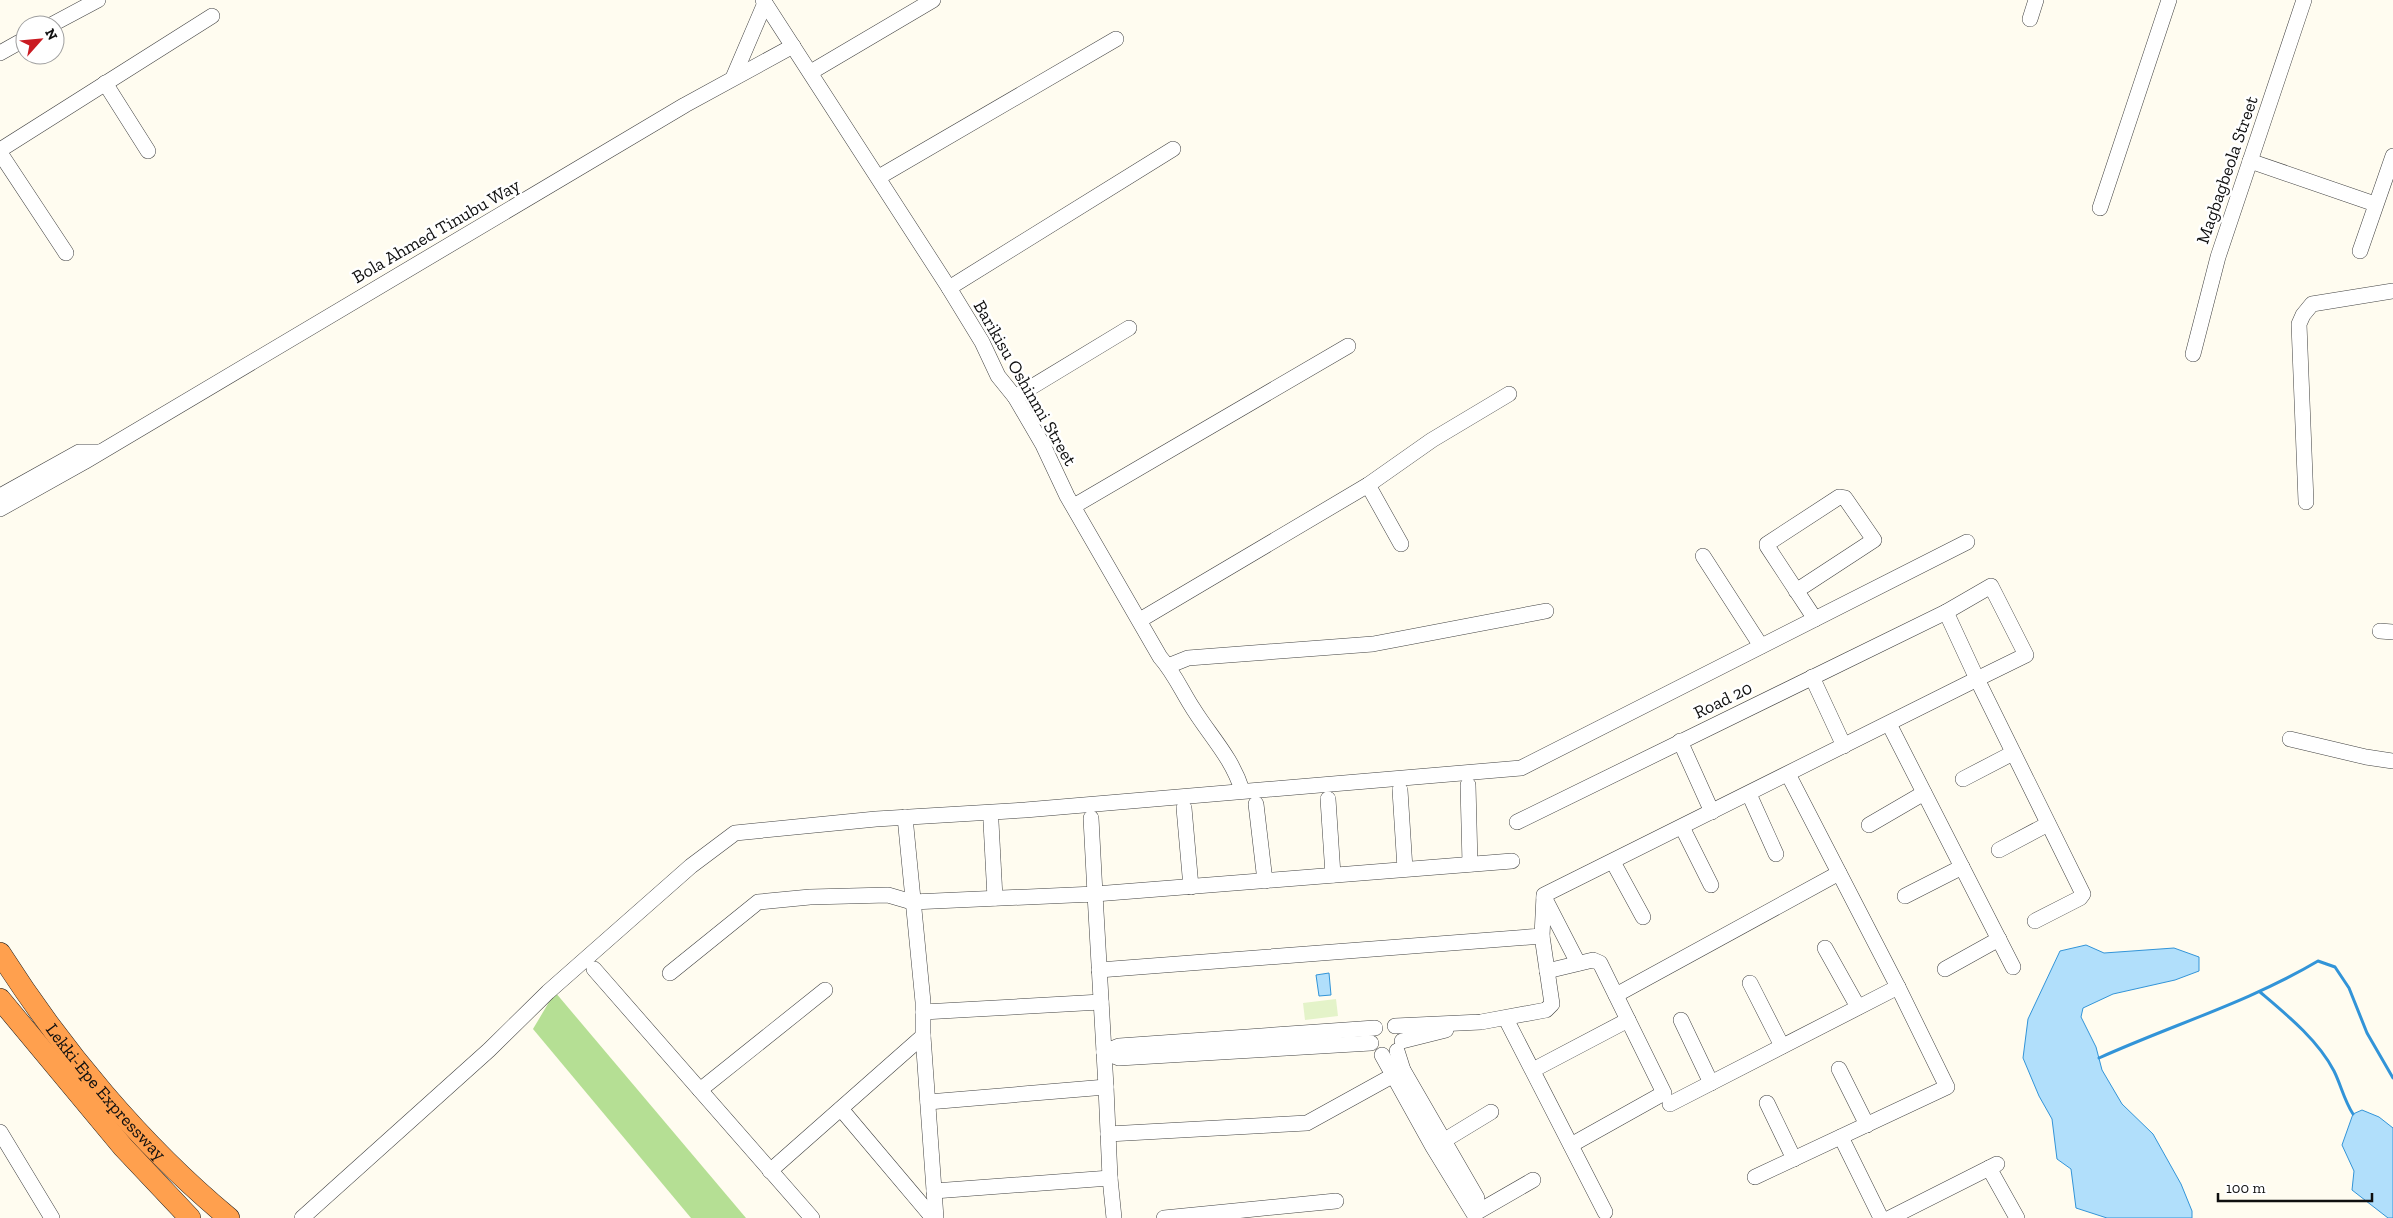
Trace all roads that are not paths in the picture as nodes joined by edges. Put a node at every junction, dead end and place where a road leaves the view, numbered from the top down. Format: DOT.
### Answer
graph roads {
  1 [pos="98,0"];
  2 [pos="933,0"];
  3 [pos="2036,0"];
  4 [pos="2169,0"];
  5 [pos="2304,0"];
  6 [pos="764,2"];
  7 [pos="212,16"];
  8 [pos="65,18"];
  9 [pos="2030,19"];
  10 [pos="1116,39"];
  11 [pos="15,43"];
  12 [pos="793,46"];
  13 [pos="2,48"];
  14 [pos="811,72"];
  15 [pos="733,78"];
  16 [pos="105,83"];
  17 [pos="1173,149"];
  18 [pos="148,151"];
  19 [pos="0,152"];
  20 [pos="2393,156"];
  21 [pos="2250,161"];
  22 [pos="878,177"];
  23 [pos="2375,204"];
  24 [pos="2100,208"];
  25 [pos="2360,251"];
  26 [pos="66,253"];
  27 [pos="949,288"];
  28 [pos="2393,291"];
  29 [pos="1129,328"];
  30 [pos="1348,346"];
  31 [pos="2193,354"];
  32 [pos="1509,394"];
  33 [pos="1015,396"];
  34 [pos="100,452"];
  35 [pos="1368,485"];
  36 [pos="0,496"];
  37 [pos="2306,502"];
  38 [pos="1074,506"];
  39 [pos="0,509"];
  40 [pos="1967,542"];
  41 [pos="1401,544"];
  42 [pos="1703,556"];
  43 [pos="1796,591"];
  44 [pos="1546,611"];
  45 [pos="1946,612"];
  46 [pos="1815,619"];
  47 [pos="1140,620"];
  48 [pos="1761,646"];
  49 [pos="1168,666"];
  50 [pos="1812,678"];
  51 [pos="1977,679"];
  52 [pos="1889,724"];
  53 [pos="2290,739"];
  54 [pos="1680,742"];
  55 [pos="1844,746"];
  56 [pos="2013,753"];
  57 [pos="2393,761"];
  58 [pos="1788,774"];
  59 [pos="1963,779"];
  60 [pos="1468,785"];
  61 [pos="1242,790"];
  62 [pos="1400,790"];
  63 [pos="1924,793"];
  64 [pos="1749,794"];
  65 [pos="1328,799"];
  66 [pos="1256,804"];
  67 [pos="1184,808"];
  68 [pos="1712,812"];
  69 [pos="904,817"];
  70 [pos="1091,818"];
  71 [pos="991,822"];
  72 [pos="1517,822"];
  73 [pos="2048,824"];
  74 [pos="1869,825"];
  75 [pos="1682,827"];
  76 [pos="1999,850"];
  77 [pos="1776,854"];
  78 [pos="1512,861"];
  79 [pos="1613,862"];
  80 [pos="1470,864"];
  81 [pos="1962,867"];
  82 [pos="1405,870"];
  83 [pos="1839,873"];
  84 [pos="1333,875"];
  85 [pos="1265,881"];
  86 [pos="1711,885"];
  87 [pos="1191,887"];
  88 [pos="1096,894"];
  89 [pos="1544,895"];
  90 [pos="1906,896"];
  91 [pos="995,898"];
  92 [pos="912,902"];
  93 [pos="1643,917"];
  94 [pos="2035,922"];
  95 [pos="1542,936"];
  96 [pos="1999,939"];
  97 [pos="1825,948"];
  98 [pos="0,953"];
  99 [pos="1578,963"];
  100 [pos="2014,967"];
  101 [pos="594,969"];
  102 [pos="1944,969"];
  103 [pos="1099,970"];
  104 [pos="1547,971"];
  105 [pos="670,973"];
  106 [pos="1750,983"];
  107 [pos="1898,987"];
  108 [pos="825,990"];
  109 [pos="1616,996"];
  110 [pos="1101,997"];
  111 [pos="0,999"];
  112 [pos="923,1007"];
  113 [pos="1858,1007"];
  114 [pos="1506,1019"];
  115 [pos="1628,1020"];
  116 [pos="1681,1020"];
  117 [pos="1481,1022"];
  118 [pos="1395,1026"];
  119 [pos="1375,1028"];
  120 [pos="923,1036"];
  121 [pos="1371,1043"];
  122 [pos="1400,1046"];
  123 [pos="1782,1046"];
  124 [pos="1104,1052"];
  125 [pos="1382,1055"];
  126 [pos="1838,1069"];
  127 [pos="1533,1070"];
  128 [pos="1398,1072"];
  129 [pos="1711,1083"];
  130 [pos="1106,1088"];
  131 [pos="700,1090"];
  132 [pos="928,1102"];
  133 [pos="1767,1103"];
  134 [pos="1670,1104"];
  135 [pos="841,1109"];
  136 [pos="1491,1112"];
  137 [pos="1866,1125"];
  138 [pos="0,1132"];
  139 [pos="1108,1134"];
  140 [pos="1841,1137"];
  141 [pos="1438,1144"];
  142 [pos="1571,1145"];
  143 [pos="1794,1159"];
  144 [pos="770,1170"];
  145 [pos="1755,1177"];
  146 [pos="1110,1178"];
  147 [pos="1533,1180"];
  148 [pos="934,1191"];
  149 [pos="1336,1201"];
  150 [pos="1606,1212"];
  151 [pos="52,1218"];
  152 [pos="190,1218"];
  153 [pos="229,1218"];
  154 [pos="302,1218"];
  155 [pos="812,1218"];
  156 [pos="934,1218"];
  157 [pos="1114,1218"];
  158 [pos="1164,1218"];
  159 [pos="1880,1218"];
  160 [pos="1890,1218"];
  161 [pos="2017,1218"];
  1 -- 8 [label="street"];
  2 -- 14 [label="street"];
  3 -- 9 [label="street"];
  4 -- 24 [label="street"];
  5 -- 21 [label="street, Magbagbeola Street"];
  6 -- 12 [label="street, Barikisu Oshinmi Street"];
  6 -- 15 [label="street"];
  7 -- 16 [label="street"];
  10 -- 22 [label="street"];
  11 -- 13 [label="street"];
  12 -- 14 [label="street, Barikisu Oshinmi Street"];
  12 -- 15 [label="street, Bola Ahmed Tinubu Way"];
  14 -- 22 [label="street, Barikisu Oshinmi Street"];
  15 -- 34 [label="street, Bola Ahmed Tinubu Way"];
  16 -- 18 [label="street"];
  16 -- 19 [label="street"];
  17 -- 27 [label="street"];
  19 -- 26 [label="street"];
  20 -- 23 [label="street"];
  21 -- 23 [label="street"];
  21 -- 31 [label="street, Magbagbeola Street"];
  22 -- 27 [label="street, Barikisu Oshinmi Street"];
  23 -- 25 [label="street"];
  27 -- 33 [label="street, Barikisu Oshinmi Street"];
  28 -- 37 [label="street"];
  29 -- 33 [label="street"];
  30 -- 38 [label="street"];
  32 -- 35 [label="street"];
  33 -- 38 [label="street, Barikisu Oshinmi Street"];
  34 -- 36 [label="street"];
  34 -- 39 [label="street, Bola Ahmed Tinubu Way"];
  35 -- 41 [label="street"];
  35 -- 47 [label="street"];
  38 -- 47 [label="street, Barikisu Oshinmi Street"];
  40 -- 46 [label="street"];
  42 -- 48 [label="street"];
  43 -- 43 [label="street"];
  43 -- 46 [label="street"];
  44 -- 49 [label="street"];
  45 -- 50 [label="street, Road 20"];
  45 -- 51 [label="street"];
  45 -- 51 [label="street, Road 20"];
  46 -- 48 [label="street"];
  47 -- 49 [label="street, Barikisu Oshinmi Street"];
  48 -- 61 [label="street"];
  49 -- 61 [label="street, Barikisu Oshinmi Street"];
  50 -- 54 [label="street, Road 20"];
  50 -- 55 [label="street"];
  51 -- 52 [label="street"];
  51 -- 56 [label="street"];
  52 -- 55 [label="street"];
  52 -- 63 [label="street"];
  53 -- 57 [label="street"];
  54 -- 68 [label="street"];
  54 -- 72 [label="street, Road 20"];
  55 -- 58 [label="street"];
  56 -- 59 [label="street"];
  56 -- 73 [label="street"];
  58 -- 64 [label="street"];
  58 -- 83 [label="street"];
  60 -- 80 [label="street"];
  61 -- 69 [label="street"];
  62 -- 82 [label="street"];
  63 -- 74 [label="street"];
  63 -- 81 [label="street"];
  64 -- 68 [label="street"];
  64 -- 77 [label="street"];
  65 -- 84 [label="street"];
  66 -- 85 [label="street"];
  67 -- 87 [label="street"];
  68 -- 75 [label="street"];
  69 -- 92 [label="street"];
  69 -- 154 [label="street"];
  70 -- 88 [label="street"];
  71 -- 91 [label="street"];
  73 -- 76 [label="street"];
  73 -- 94 [label="street"];
  75 -- 79 [label="street"];
  75 -- 86 [label="street"];
  78 -- 80 [label="street"];
  79 -- 89 [label="street"];
  79 -- 93 [label="street"];
  80 -- 82 [label="street"];
  81 -- 90 [label="street"];
  81 -- 96 [label="street"];
  82 -- 84 [label="street"];
  83 -- 107 [label="street"];
  83 -- 109 [label="street"];
  84 -- 85 [label="street"];
  85 -- 87 [label="street"];
  87 -- 88 [label="street"];
  88 -- 91 [label="street"];
  88 -- 103 [label="street"];
  89 -- 95 [label="street"];
  89 -- 99 [label="street"];
  91 -- 92 [label="street"];
  92 -- 105 [label="street"];
  92 -- 112 [label="street"];
  95 -- 103 [label="street"];
  95 -- 104 [label="street"];
  96 -- 100 [label="street"];
  96 -- 102 [label="street"];
  97 -- 113 [label="street"];
  98 -- 153 [label="highway, Lekki-Epe Expressway"];
  99 -- 104 [label="street"];
  99 -- 109 [label="street"];
  101 -- 131 [label="street"];
  103 -- 110 [label="street"];
  104 -- 114 [label="street"];
  106 -- 123 [label="street"];
  107 -- 113 [label="street"];
  107 -- 137 [label="street"];
  108 -- 131 [label="street"];
  109 -- 115 [label="street"];
  110 -- 112 [label="street"];
  110 -- 124 [label="street"];
  111 -- 152 [label="highway, Lekki-Epe Expressway"];
  112 -- 120 [label="street"];
  113 -- 123 [label="street"];
  114 -- 117 [label="street"];
  114 -- 127 [label="street"];
  115 -- 127 [label="street"];
  115 -- 142 [label="street"];
  116 -- 129 [label="street"];
  117 -- 118 [label="street"];
  117 -- 122 [label="street"];
  118 -- 119 [label="street"];
  118 -- 122 [label="street"];
  119 -- 121 [label="street"];
  119 -- 124 [label="street"];
  120 -- 132 [label="street"];
  120 -- 135 [label="street"];
  121 -- 124 [label="street"];
  121 -- 125 [label="street"];
  122 -- 125 [label="street"];
  122 -- 128 [label="street"];
  123 -- 129 [label="street"];
  124 -- 130 [label="street"];
  125 -- 128 [label="street"];
  126 -- 137 [label="street"];
  127 -- 142 [label="street"];
  128 -- 139 [label="street"];
  128 -- 141 [label="street"];
  129 -- 134 [label="street"];
  130 -- 132 [label="street"];
  130 -- 139 [label="street"];
  131 -- 144 [label="street"];
  132 -- 148 [label="street"];
  133 -- 143 [label="street"];
  135 -- 144 [label="street"];
  135 -- 156 [label="street"];
  136 -- 141 [label="street"];
  137 -- 140 [label="street"];
  138 -- 151 [label="street"];
  139 -- 146 [label="street"];
  140 -- 143 [label="street"];
  140 -- 159 [label="street"];
  141 -- 147 [label="street"];
  142 -- 150 [label="street"];
  143 -- 145 [label="street"];
  144 -- 155 [label="street"];
  146 -- 148 [label="street"];
  146 -- 157 [label="street"];
  148 -- 156 [label="street"];
  149 -- 158 [label="street"];
  160 -- 161 [label="street"];
}
